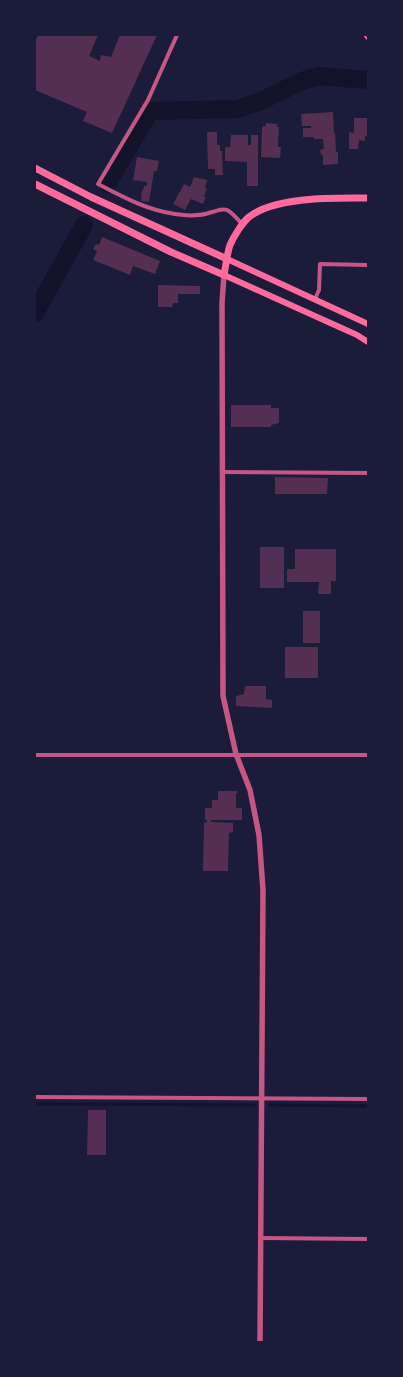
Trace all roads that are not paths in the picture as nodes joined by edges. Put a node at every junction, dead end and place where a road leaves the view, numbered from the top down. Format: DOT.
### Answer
graph roads {
  1 [pos="177,35"];
  2 [pos="35,168"];
  3 [pos="35,184"];
  4 [pos="368,198"];
  5 [pos="243,225"];
  6 [pos="227,259"];
  7 [pos="368,265"];
  8 [pos="224,274"];
  9 [pos="315,299"];
  10 [pos="367,322"];
  11 [pos="368,342"];
  12 [pos="222,472"];
  13 [pos="368,473"];
  14 [pos="236,754"];
  15 [pos="35,755"];
  16 [pos="368,755"];
  17 [pos="35,1097"];
  18 [pos="262,1099"];
  19 [pos="368,1100"];
  20 [pos="261,1238"];
  21 [pos="368,1239"];
  22 [pos="260,1342"];
  1 -- 5 [label="street"];
  2 -- 6 [label="main road"];
  3 -- 8 [label="main road"];
  4 -- 5 [label="main road"];
  5 -- 6 [label="main road"];
  6 -- 8 [label="main road"];
  6 -- 9 [label="main road"];
  7 -- 9 [label="street"];
  8 -- 11 [label="main road"];
  8 -- 12 [label="street"];
  9 -- 10 [label="main road"];
  12 -- 13 [label="street"];
  12 -- 14 [label="street"];
  14 -- 15 [label="street"];
  14 -- 16 [label="street"];
  14 -- 18 [label="street"];
  17 -- 18 [label="street"];
  18 -- 19 [label="street"];
  18 -- 20 [label="street"];
  20 -- 21 [label="street"];
  20 -- 22 [label="street"];
}
